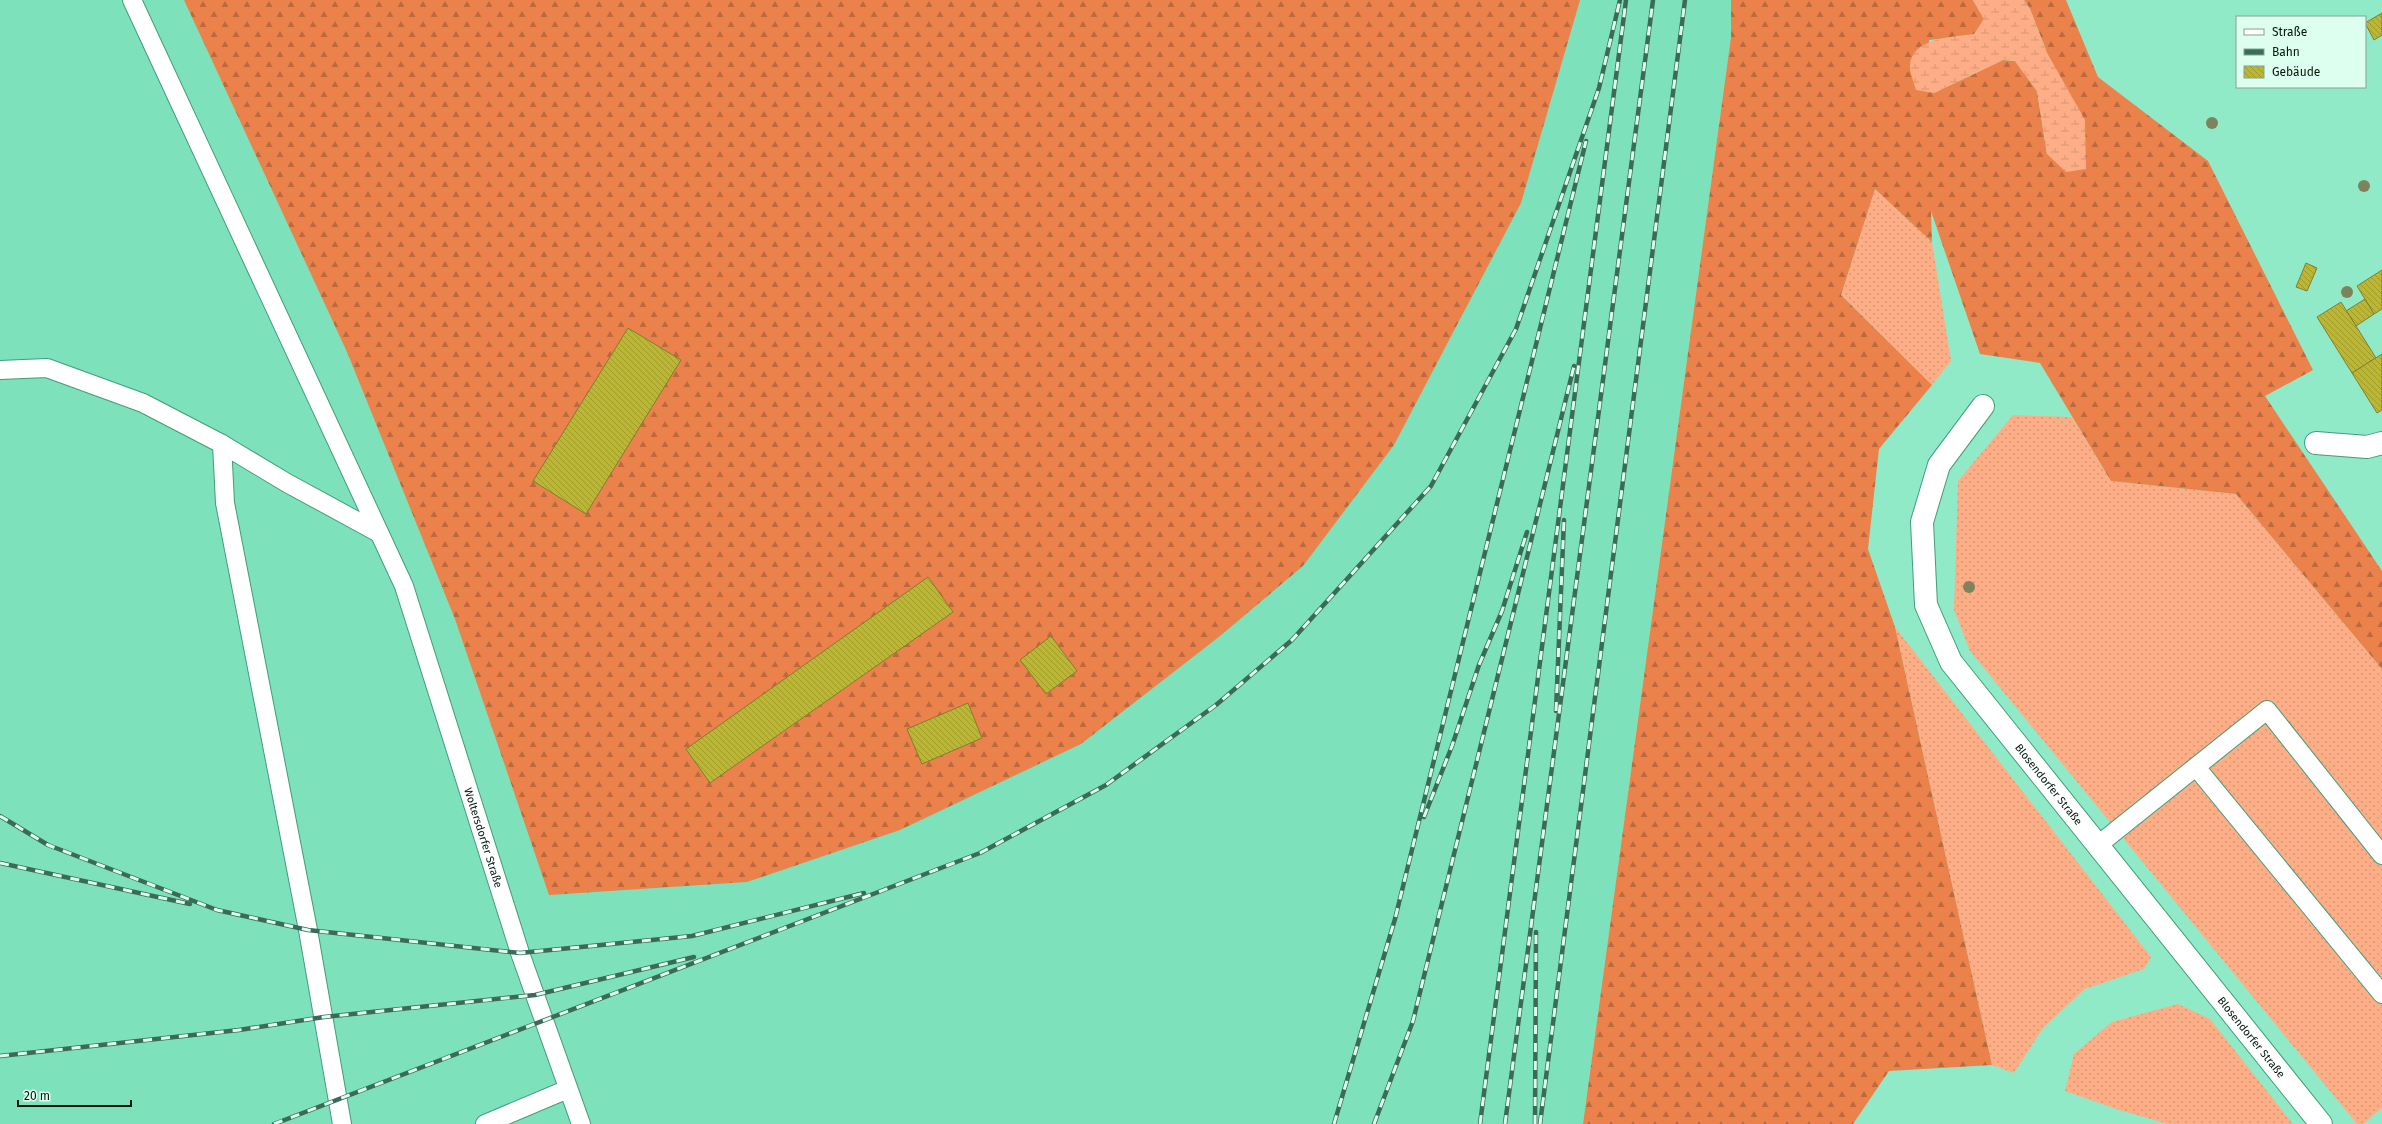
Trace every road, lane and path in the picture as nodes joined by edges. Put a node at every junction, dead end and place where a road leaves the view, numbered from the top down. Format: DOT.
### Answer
graph roads {
  1 [pos="132,0"];
  2 [pos="0,370"];
  3 [pos="1983,406"];
  4 [pos="2382,442"];
  5 [pos="2316,443"];
  6 [pos="222,444"];
  7 [pos="379,533"];
  8 [pos="2196,767"];
  9 [pos="2098,846"];
  10 [pos="2382,855"];
  11 [pos="2382,994"];
  12 [pos="568,1089"];
  13 [pos="342,1124"];
  14 [pos="485,1124"];
  15 [pos="581,1124"];
  16 [pos="2321,1124"];
  1 -- 7 [label="lane, Woltersdorfer Straße"];
  2 -- 6 [label="lane"];
  3 -- 9 [label="street, Blosendorfer Straße"];
  4 -- 5 [label="street"];
  6 -- 7 [label="lane"];
  6 -- 13 [label="lane"];
  7 -- 12 [label="lane, Woltersdorfer Straße"];
  8 -- 9 [label="lane"];
  8 -- 10 [label="lane"];
  8 -- 11 [label="lane"];
  9 -- 16 [label="street, Blosendorfer Straße"];
  12 -- 14 [label="lane"];
  12 -- 15 [label="lane, Woltersdorfer Straße"];
}
